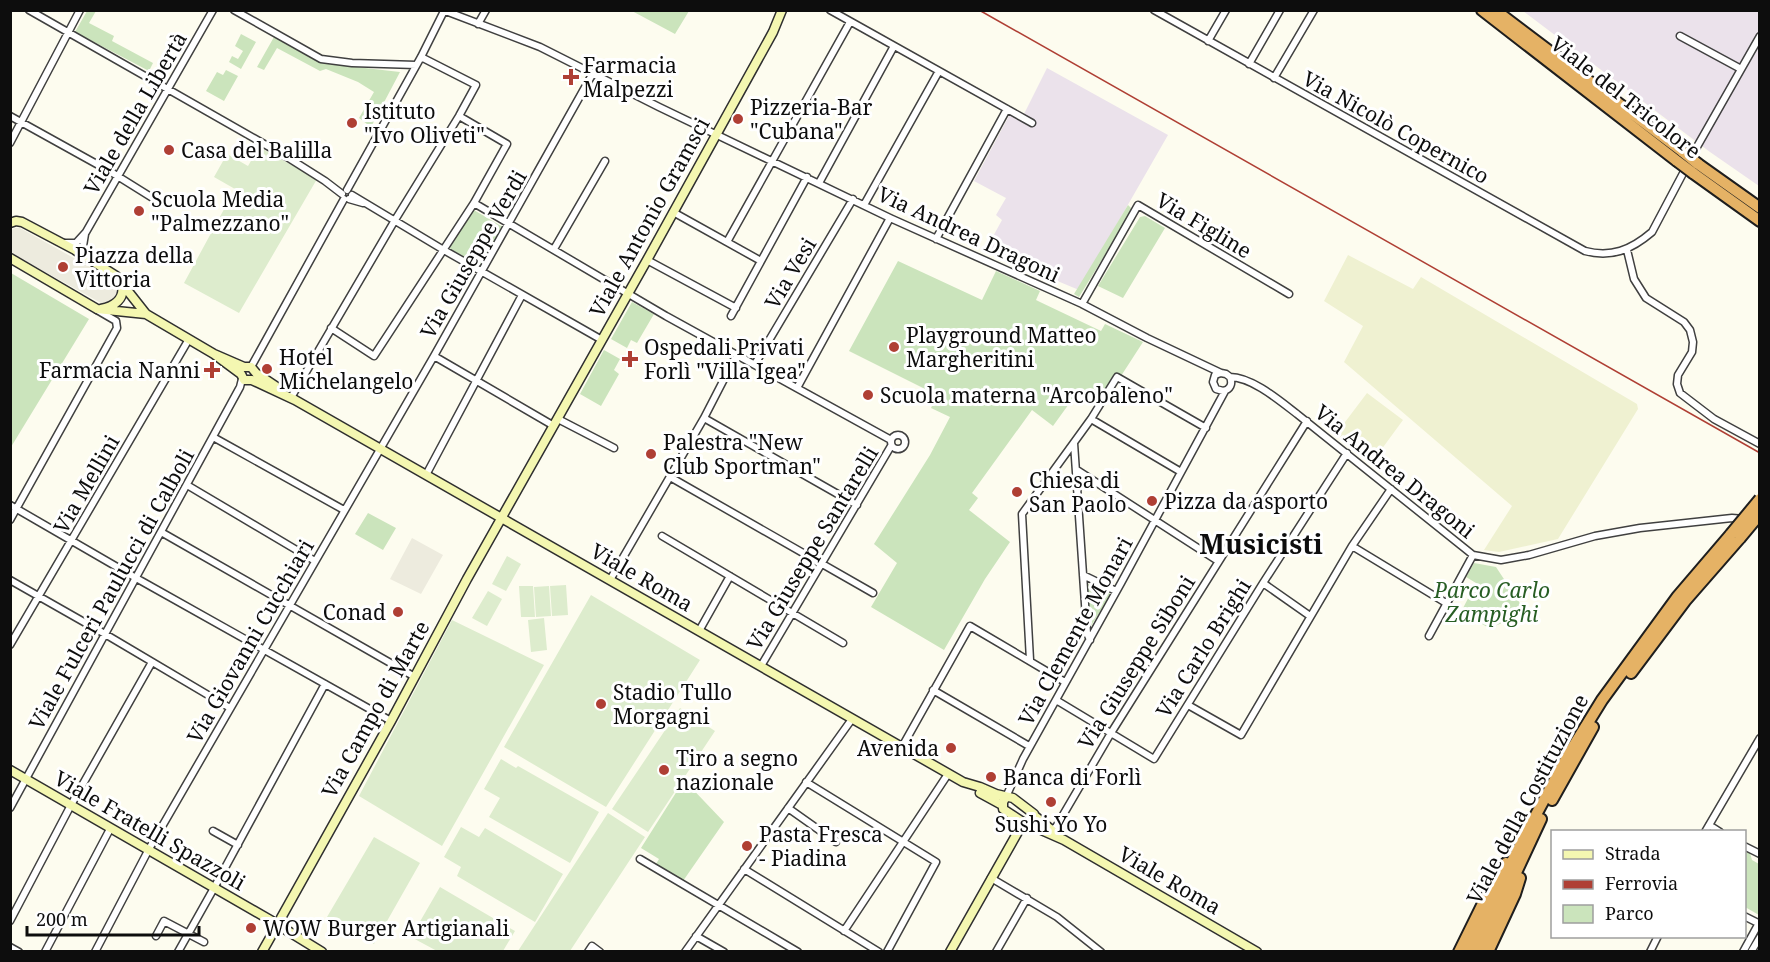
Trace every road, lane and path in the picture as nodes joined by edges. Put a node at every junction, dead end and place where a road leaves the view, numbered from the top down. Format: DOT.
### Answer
graph roads {
  1 [pos="29,10"];
  2 [pos="80,10"];
  3 [pos="213,10"];
  4 [pos="234,10"];
  5 [pos="486,10"];
  6 [pos="782,10"];
  7 [pos="787,10"];
  8 [pos="830,10"];
  9 [pos="1155,10"];
  10 [pos="1173,10"];
  11 [pos="1226,10"];
  12 [pos="1280,10"];
  13 [pos="1314,10"];
  14 [pos="443,11"];
  15 [pos="1487,11"];
  16 [pos="1168,19"];
  17 [pos="849,22"];
  18 [pos="478,24"];
  19 [pos="773,32"];
  20 [pos="68,33"];
  21 [pos="1680,36"];
  22 [pos="1759,39"];
  23 [pos="1208,41"];
  24 [pos="894,46"];
  25 [pos="421,57"];
  26 [pos="1249,64"];
  27 [pos="416,65"];
  28 [pos="1741,69"];
  29 [pos="939,71"];
  30 [pos="593,73"];
  31 [pos="1274,78"];
  32 [pos="167,90"];
  33 [pos="1007,109"];
  34 [pos="10,116"];
  35 [pos="459,116"];
  36 [pos="22,122"];
  37 [pos="1032,123"];
  38 [pos="716,134"];
  39 [pos="10,143"];
  40 [pos="772,160"];
  41 [pos="605,161"];
  42 [pos="118,176"];
  43 [pos="807,177"];
  44 [pos="819,183"];
  45 [pos="347,194"];
  46 [pos="853,199"];
  47 [pos="159,202"];
  48 [pos="474,202"];
  49 [pos="864,205"];
  50 [pos="1755,207"];
  51 [pos="673,212"];
  52 [pos="890,218"];
  53 [pos="14,220"];
  54 [pos="395,220"];
  55 [pos="1760,222"];
  56 [pos="510,224"];
  57 [pos="86,232"];
  58 [pos="936,239"];
  59 [pos="727,242"];
  60 [pos="62,243"];
  61 [pos="442,249"];
  62 [pos="554,249"];
  63 [pos="1627,250"];
  64 [pos="86,257"];
  65 [pos="10,258"];
  66 [pos="647,260"];
  67 [pos="761,261"];
  68 [pos="481,271"];
  69 [pos="121,281"];
  70 [pos="628,292"];
  71 [pos="1289,294"];
  72 [pos="522,295"];
  73 [pos="1082,304"];
  74 [pos="736,308"];
  75 [pos="97,309"];
  76 [pos="146,314"];
  77 [pos="731,316"];
  78 [pos="331,328"];
  79 [pos="189,339"];
  80 [pos="602,340"];
  81 [pos="737,354"];
  82 [pos="434,356"];
  83 [pos="755,364"];
  84 [pos="1207,366"];
  85 [pos="1221,373"];
  86 [pos="247,376"];
  87 [pos="1214,377"];
  88 [pos="1230,377"];
  89 [pos="477,381"];
  90 [pos="798,388"];
  91 [pos="1216,389"];
  92 [pos="1225,391"];
  93 [pos="294,398"];
  94 [pos="1219,402"];
  95 [pos="704,418"];
  96 [pos="1091,419"];
  97 [pos="1307,421"];
  98 [pos="556,423"];
  99 [pos="1206,428"];
  100 [pos="213,436"];
  101 [pos="1074,443"];
  102 [pos="1760,444"];
  103 [pos="614,448"];
  104 [pos="380,449"];
  105 [pos="1347,453"];
  106 [pos="1077,470"];
  107 [pos="1181,472"];
  108 [pos="426,476"];
  109 [pos="670,477"];
  110 [pos="187,485"];
  111 [pos="1391,489"];
  112 [pos="1760,499"];
  113 [pos="857,505"];
  114 [pos="13,507"];
  115 [pos="345,510"];
  116 [pos="1760,514"];
  117 [pos="501,518"];
  118 [pos="10,520"];
  119 [pos="1155,520"];
  120 [pos="1760,521"];
  121 [pos="161,532"];
  122 [pos="662,536"];
  123 [pos="1736,536"];
  124 [pos="72,541"];
  125 [pos="1352,546"];
  126 [pos="1473,555"];
  127 [pos="315,561"];
  128 [pos="1218,561"];
  129 [pos="822,563"];
  130 [pos="1083,575"];
  131 [pos="730,576"];
  132 [pos="136,578"];
  133 [pos="10,580"];
  134 [pos="610,580"];
  135 [pos="1263,583"];
  136 [pos="1116,591"];
  137 [pos="873,592"];
  138 [pos="39,597"];
  139 [pos="1446,603"];
  140 [pos="290,605"];
  141 [pos="792,613"];
  142 [pos="1310,616"];
  143 [pos="699,630"];
  144 [pos="105,634"];
  145 [pos="1429,636"];
  146 [pos="1090,640"];
  147 [pos="843,643"];
  148 [pos="10,645"];
  149 [pos="264,650"];
  150 [pos="1030,660"];
  151 [pos="152,662"];
  152 [pos="761,666"];
  153 [pos="415,676"];
  154 [pos="1065,682"];
  155 [pos="325,684"];
  156 [pos="933,690"];
  157 [pos="1056,700"];
  158 [pos="1188,705"];
  159 [pos="230,708"];
  160 [pos="852,719"];
  161 [pos="391,721"];
  162 [pos="1111,732"];
  163 [pos="1760,738"];
  164 [pos="1029,746"];
  165 [pos="902,747"];
  166 [pos="10,770"];
  167 [pos="948,774"];
  168 [pos="26,779"];
  169 [pos="806,782"];
  170 [pos="1007,800"];
  171 [pos="71,805"];
  172 [pos="10,808"];
  173 [pos="788,808"];
  174 [pos="1035,816"];
  175 [pos="1023,824"];
  176 [pos="1707,828"];
  177 [pos="110,829"];
  178 [pos="1052,830"];
  179 [pos="213,831"];
  180 [pos="1064,840"];
  181 [pos="836,842"];
  182 [pos="903,843"];
  183 [pos="1526,843"];
  184 [pos="238,845"];
  185 [pos="1746,847"];
  186 [pos="149,849"];
  187 [pos="1760,854"];
  188 [pos="640,859"];
  189 [pos="744,869"];
  190 [pos="991,878"];
  191 [pos="214,888"];
  192 [pos="1027,898"];
  193 [pos="718,905"];
  194 [pos="10,921"];
  195 [pos="1759,923"];
  196 [pos="278,924"];
  197 [pos="844,931"];
  198 [pos="188,934"];
  199 [pos="156,936"];
  200 [pos="696,936"];
  201 [pos="1760,937"];
  202 [pos="204,942"];
  203 [pos="10,947"];
  204 [pos="19,951"];
  205 [pos="45,951"];
  206 [pos="95,951"];
  207 [pos="178,951"];
  208 [pos="262,951"];
  209 [pos="322,951"];
  210 [pos="588,951"];
  211 [pos="600,951"];
  212 [pos="685,951"];
  213 [pos="724,951"];
  214 [pos="798,951"];
  215 [pos="879,951"];
  216 [pos="887,951"];
  217 [pos="950,951"];
  218 [pos="996,951"];
  219 [pos="1101,951"];
  220 [pos="1257,951"];
  221 [pos="1459,951"];
  222 [pos="1468,951"];
  223 [pos="1479,951"];
  224 [pos="1488,951"];
  225 [pos="1743,951"];
  226 [pos="1752,951"];
  1 -- 20 [label="street"];
  2 -- 20 [label="street"];
  3 -- 32 [label="street, Viale della Libertà"];
  4 -- 27 [label="street"];
  5 -- 18 [label="street"];
  6 -- 19 [label="main road, Viale Antonio Gramsci"];
  7 -- 19 [label="main road, Viale Antonio Gramsci"];
  8 -- 17 [label="street"];
  9 -- 16 [label="street, Via Nicolò Copernico"];
  10 -- 16 [label="street"];
  11 -- 23 [label="street"];
  12 -- 26 [label="street"];
  13 -- 31 [label="street"];
  14 -- 18 [label="street, Via Andrea Dragoni"];
  14 -- 25 [label="street, Viale Fulceri Paulucci di Calboli"];
  15 -- 50 [label="highway, Viale del Tricolore, bridge"];
  16 -- 23 [label="street, Via Nicolò Copernico"];
  17 -- 24 [label="street"];
  17 -- 40 [label="street"];
  18 -- 30 [label="street, Via Andrea Dragoni"];
  19 -- 38 [label="main road, Viale Antonio Gramsci"];
  20 -- 32 [label="street"];
  20 -- 36 [label="street"];
  21 -- 28 [label="street"];
  22 -- 28 [label="street"];
  23 -- 26 [label="street, Via Nicolò Copernico"];
  24 -- 29 [label="street"];
  24 -- 44 [label="street"];
  25 -- 27 [label="street, Viale Fulceri Paulucci di Calboli"];
  25 -- 35 [label="street"];
  26 -- 31 [label="street, Via Nicolò Copernico"];
  27 -- 45 [label="street, Viale Fulceri Paulucci di Calboli"];
  28 -- 63 [label="street, Via Nicolò Copernico"];
  29 -- 33 [label="street"];
  29 -- 49 [label="street"];
  30 -- 38 [label="street, Via Andrea Dragoni"];
  30 -- 56 [label="street, Via Giuseppe Verdi"];
  31 -- 63 [label="street, Via Nicolò Copernico"];
  32 -- 42 [label="street, Viale della Libertà"];
  32 -- 45 [label="street"];
  33 -- 37 [label="street"];
  33 -- 58 [label="street"];
  34 -- 36 [label="street"];
  35 -- 48 [label="street"];
  35 -- 54 [label="street"];
  36 -- 39 [label="street"];
  36 -- 42 [label="street"];
  38 -- 40 [label="street, Via Andrea Dragoni"];
  38 -- 51 [label="main road, Viale Antonio Gramsci"];
  40 -- 43 [label="street, Via Andrea Dragoni"];
  40 -- 59 [label="street"];
  41 -- 62 [label="street"];
  42 -- 47 [label="street"];
  42 -- 57 [label="street, Viale della Libertà"];
  43 -- 44 [label="street, Via Andrea Dragoni"];
  43 -- 67 [label="street"];
  44 -- 46 [label="street, Via Andrea Dragoni"];
  45 -- 54 [label="street"];
  45 -- 86 [label="street, Viale Fulceri Paulucci di Calboli"];
  46 -- 49 [label="street, Via Andrea Dragoni"];
  46 -- 83 [label="street, Via Vesi"];
  48 -- 56 [label="street"];
  48 -- 61 [label="street"];
  49 -- 52 [label="street, Via Andrea Dragoni"];
  50 -- 55 [label="highway, Viale del Tricolore"];
  51 -- 59 [label="street"];
  51 -- 66 [label="main road, Viale Antonio Gramsci"];
  52 -- 58 [label="street, Via Andrea Dragoni"];
  52 -- 90 [label="street"];
  53 -- 60 [label="main road, Viale Roma"];
  54 -- 61 [label="street"];
  54 -- 78 [label="street"];
  56 -- 62 [label="street"];
  56 -- 68 [label="street, Via Giuseppe Verdi"];
  57 -- 60 [label="street"];
  57 -- 64 [label="street, Viale della Libertà"];
  58 -- 73 [label="street, Via Andrea Dragoni"];
  59 -- 67 [label="street"];
  60 -- 64 [label="main road, Viale Roma"];
  61 -- 68 [label="street"];
  61 -- 78 [label="street"];
  62 -- 70 [label="street"];
  63 -- 102 [label="street"];
  64 -- 69 [label="main road, Viale Roma"];
  65 -- 75 [label="main road"];
  66 -- 70 [label="main road, Viale Antonio Gramsci"];
  66 -- 74 [label="street"];
  67 -- 74 [label="street"];
  68 -- 72 [label="street"];
  68 -- 82 [label="street, Via Giuseppe Verdi"];
  69 -- 75 [label="main road"];
  69 -- 76 [label="main road, Viale Roma"];
  70 -- 80 [label="main road, Viale Antonio Gramsci"];
  70 -- 81 [label="street"];
  71 -- 73 [label="street, Via Figline"];
  72 -- 80 [label="street"];
  72 -- 89 [label="street"];
  73 -- 84 [label="street, Via Andrea Dragoni"];
  74 -- 77 [label="street"];
  75 -- 76 [label="main road"];
  75 -- 114 [label="street"];
  76 -- 79 [label="main road, Viale Roma"];
  78 -- 93 [label="street"];
  79 -- 86 [label="main road, Viale Roma"];
  79 -- 124 [label="street, Via Mellini"];
  80 -- 98 [label="main road, Viale Antonio Gramsci"];
  81 -- 83 [label="street"];
  81 -- 95 [label="street"];
  82 -- 89 [label="street"];
  82 -- 104 [label="street, Via Giuseppe Verdi"];
  83 -- 90 [label="street"];
  84 -- 85 [label="street, Via Andrea Dragoni"];
  84 -- 87 [label="street"];
  85 -- 87 [label="street"];
  85 -- 88 [label="street"];
  86 -- 93 [label="main road, Viale Roma"];
  86 -- 100 [label="street, Viale Fulceri Paulucci di Calboli"];
  87 -- 91 [label="street"];
  88 -- 92 [label="street"];
  88 -- 97 [label="street, Via Andrea Dragoni"];
  89 -- 98 [label="street"];
  89 -- 108 [label="street"];
  90 -- 113 [label="street, Via Giuseppe Santarelli"];
  91 -- 92 [label="street"];
  91 -- 94 [label="street"];
  92 -- 94 [label="street, Via Clemente Monari"];
  93 -- 104 [label="main road, Viale Roma"];
  94 -- 99 [label="street, Via Clemente Monari"];
  95 -- 109 [label="street"];
  95 -- 113 [label="street"];
  96 -- 99 [label="street"];
  96 -- 101 [label="street"];
  96 -- 107 [label="street"];
  97 -- 105 [label="street, Via Andrea Dragoni"];
  97 -- 128 [label="street, Via Giuseppe Siboni"];
  98 -- 103 [label="street"];
  98 -- 117 [label="main road, Viale Antonio Gramsci"];
  99 -- 107 [label="street, Via Clemente Monari"];
  100 -- 110 [label="street, Viale Fulceri Paulucci di Calboli"];
  100 -- 115 [label="street"];
  101 -- 106 [label="street"];
  101 -- 150 [label="street"];
  104 -- 108 [label="main road, Viale Roma"];
  104 -- 115 [label="street, Via Giovanni Cucchiari"];
  105 -- 111 [label="street, Via Andrea Dragoni"];
  105 -- 135 [label="street, Via Carlo Brighi"];
  106 -- 119 [label="street"];
  106 -- 130 [label="street"];
  107 -- 119 [label="street, Via Clemente Monari"];
  108 -- 117 [label="main road, Viale Roma"];
  109 -- 129 [label="street"];
  109 -- 134 [label="street"];
  110 -- 121 [label="street, Viale Fulceri Paulucci di Calboli"];
  110 -- 127 [label="street"];
  111 -- 125 [label="street"];
  111 -- 126 [label="street, Via Andrea Dragoni"];
  112 -- 123 [label="highway, Viale della Costituzione, bridge"];
  113 -- 129 [label="street, Via Giuseppe Santarelli"];
  114 -- 118 [label="street"];
  114 -- 124 [label="street"];
  115 -- 127 [label="street, Via Giovanni Cucchiari"];
  116 -- 123 [label="highway, Viale della Costituzione, bridge"];
  117 -- 134 [label="main road, Viale Roma"];
  117 -- 153 [label="main road, Via Campo di Marte"];
  119 -- 128 [label="street"];
  119 -- 136 [label="street, Via Clemente Monari"];
  120 -- 126 [label="street, Via Andrea Dragoni"];
  121 -- 132 [label="street, Viale Fulceri Paulucci di Calboli"];
  121 -- 140 [label="street"];
  122 -- 131 [label="street"];
  123 -- 183 [label="highway, Viale della Costituzione"];
  124 -- 132 [label="street"];
  124 -- 138 [label="street, Via Mellini"];
  125 -- 139 [label="street"];
  125 -- 142 [label="street"];
  126 -- 139 [label="street"];
  127 -- 140 [label="street, Via Giovanni Cucchiari"];
  128 -- 162 [label="street, Via Giuseppe Siboni"];
  129 -- 137 [label="street"];
  129 -- 141 [label="street, Via Giuseppe Santarelli"];
  130 -- 136 [label="street"];
  130 -- 146 [label="street"];
  131 -- 141 [label="street"];
  131 -- 143 [label="street"];
  132 -- 144 [label="street, Viale Fulceri Paulucci di Calboli"];
  132 -- 149 [label="street"];
  133 -- 138 [label="street"];
  134 -- 143 [label="main road, Viale Roma"];
  135 -- 142 [label="street"];
  135 -- 158 [label="street, Via Carlo Brighi"];
  136 -- 146 [label="street, Via Clemente Monari"];
  138 -- 144 [label="street"];
  138 -- 148 [label="street, Via Mellini"];
  139 -- 145 [label="street"];
  140 -- 149 [label="street, Via Giovanni Cucchiari"];
  140 -- 153 [label="street"];
  141 -- 147 [label="street"];
  141 -- 152 [label="street, Via Giuseppe Santarelli"];
  142 -- 158 [label="street"];
  143 -- 152 [label="main road, Viale Roma"];
  144 -- 151 [label="street"];
  144 -- 168 [label="street, Viale Fulceri Paulucci di Calboli"];
  146 -- 154 [label="street, Via Clemente Monari"];
  149 -- 155 [label="street"];
  149 -- 159 [label="street, Via Giovanni Cucchiari"];
  150 -- 154 [label="street"];
  150 -- 156 [label="street"];
  151 -- 159 [label="street"];
  151 -- 171 [label="street"];
  152 -- 160 [label="main road, Viale Roma"];
  153 -- 161 [label="main road, Via Campo di Marte"];
  154 -- 157 [label="street, Via Clemente Monari"];
  155 -- 161 [label="street"];
  155 -- 184 [label="street"];
  156 -- 164 [label="street"];
  156 -- 165 [label="street"];
  157 -- 162 [label="street"];
  157 -- 164 [label="street, Via Clemente Monari"];
  158 -- 162 [label="street, Via Carlo Brighi"];
  159 -- 186 [label="street, Via Giovanni Cucchiari"];
  160 -- 165 [label="main road, Viale Roma"];
  160 -- 169 [label="street"];
  161 -- 196 [label="main road, Via Campo di Marte"];
  162 -- 178 [label="street, Via Giuseppe Siboni"];
  163 -- 176 [label="street"];
  164 -- 170 [label="street, Via Clemente Monari"];
  165 -- 167 [label="main road, Viale Roma"];
  166 -- 168 [label="main road, Viale Fratelli Spazzoli"];
  167 -- 170 [label="main road, Viale Roma"];
  167 -- 182 [label="street"];
  168 -- 171 [label="main road, Viale Fratelli Spazzoli"];
  168 -- 172 [label="street, Viale Fulceri Paulucci di Calboli"];
  169 -- 173 [label="street"];
  169 -- 182 [label="street"];
  170 -- 174 [label="main road, Viale Roma"];
  170 -- 175 [label="main road, Viale Roma"];
  171 -- 177 [label="main road, Viale Fratelli Spazzoli"];
  171 -- 194 [label="street"];
  173 -- 181 [label="street"];
  173 -- 189 [label="street"];
  174 -- 175 [label="main road"];
  174 -- 178 [label="main road, Viale Roma"];
  175 -- 180 [label="main road, Viale Roma"];
  175 -- 190 [label="main road"];
  177 -- 186 [label="main road, Viale Fratelli Spazzoli"];
  177 -- 205 [label="street"];
  178 -- 180 [label="main road, Viale Roma"];
  179 -- 184 [label="street"];
  180 -- 220 [label="main road, Viale Roma"];
  182 -- 197 [label="street"];
  182 -- 216 [label="street"];
  183 -- 221 [label="highway"];
  183 -- 222 [label="highway, Viale della Costituzione"];
  183 -- 223 [label="highway, Viale della Costituzione"];
  183 -- 224 [label="highway"];
  184 -- 191 [label="street"];
  185 -- 187 [label="street"];
  186 -- 191 [label="main road, Viale Fratelli Spazzoli"];
  186 -- 206 [label="street, Via Giovanni Cucchiari"];
  188 -- 193 [label="street"];
  189 -- 193 [label="street"];
  189 -- 197 [label="street"];
  190 -- 192 [label="street"];
  190 -- 217 [label="main road"];
  191 -- 196 [label="main road, Viale Fratelli Spazzoli"];
  191 -- 198 [label="street"];
  192 -- 218 [label="street"];
  192 -- 219 [label="street"];
  193 -- 200 [label="street"];
  193 -- 214 [label="street"];
  195 -- 225 [label="street"];
  196 -- 208 [label="main road, Via Campo di Marte"];
  196 -- 209 [label="main road, Viale Fratelli Spazzoli"];
  197 -- 215 [label="street"];
  198 -- 199 [label="street"];
  198 -- 202 [label="street"];
  198 -- 207 [label="street"];
  200 -- 212 [label="street"];
  200 -- 213 [label="street"];
  201 -- 226 [label="street"];
  203 -- 204 [label="street"];
  210 -- 211 [label="street"];
}
